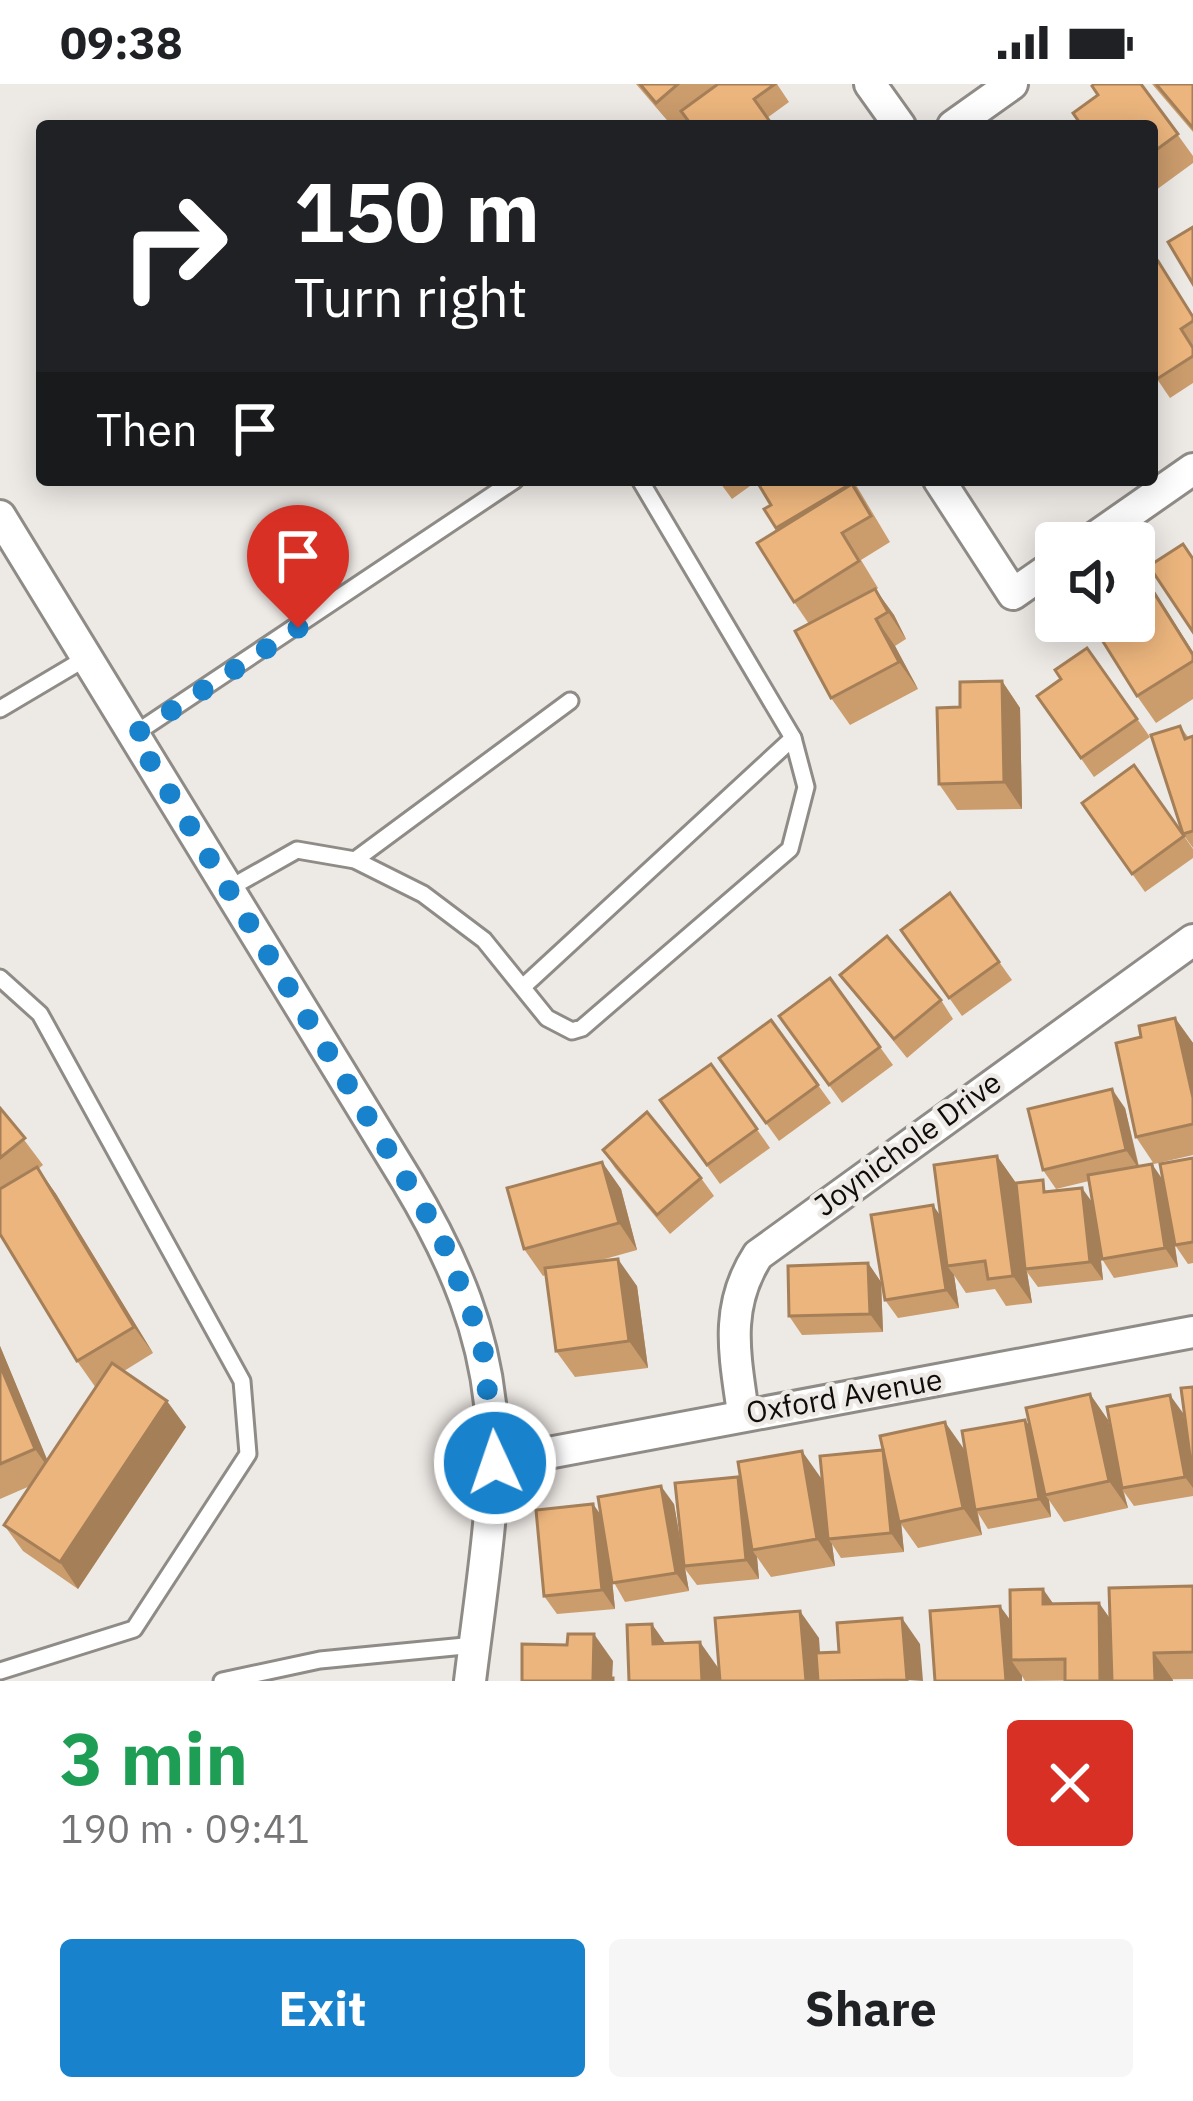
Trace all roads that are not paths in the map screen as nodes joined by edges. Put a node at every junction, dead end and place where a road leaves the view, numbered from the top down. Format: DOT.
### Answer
graph roads {
  1 [pos="870,84"];
  2 [pos="1012,84"];
  3 [pos="896,120"];
  4 [pos="961,120"];
  5 [pos="1193,469"];
  6 [pos="506,486"];
  7 [pos="644,486"];
  8 [pos="943,486"];
  9 [pos="0,516"];
  10 [pos="1117,522"];
  11 [pos="1035,579"];
  12 [pos="86,658"];
  13 [pos="570,700"];
  14 [pos="0,710"];
  15 [pos="134,735"];
  16 [pos="793,738"];
  17 [pos="355,860"];
  18 [pos="228,889"];
  19 [pos="1193,940"];
  20 [pos="0,978"];
  21 [pos="525,985"];
  22 [pos="1193,1332"];
  23 [pos="743,1413"];
  24 [pos="495,1463"];
  25 [pos="475,1645"];
  26 [pos="0,1671"];
  27 [pos="222,1681"];
  28 [pos="470,1681"];
  1 -- 3 [label="street"];
  2 -- 4 [label="street"];
  5 -- 10 [label="street"];
  6 -- 15 [label="lane"];
  7 -- 16 [label="lane"];
  8 -- 11 [label="street"];
  9 -- 12 [label="street"];
  12 -- 14 [label="lane"];
  12 -- 15 [label="street"];
  13 -- 17 [label="lane"];
  15 -- 18 [label="street"];
  16 -- 21 [label="lane"];
  16 -- 21 [label="lane"];
  17 -- 18 [label="lane"];
  17 -- 21 [label="lane"];
  18 -- 24 [label="street"];
  19 -- 23 [label="street, Joynichole Drive"];
  20 -- 26 [label="lane"];
  22 -- 23 [label="street, Oxford Avenue"];
  23 -- 24 [label="street, Oxford Avenue"];
  24 -- 25 [label="street"];
  25 -- 27 [label="lane"];
  25 -- 28 [label="street"];
}
